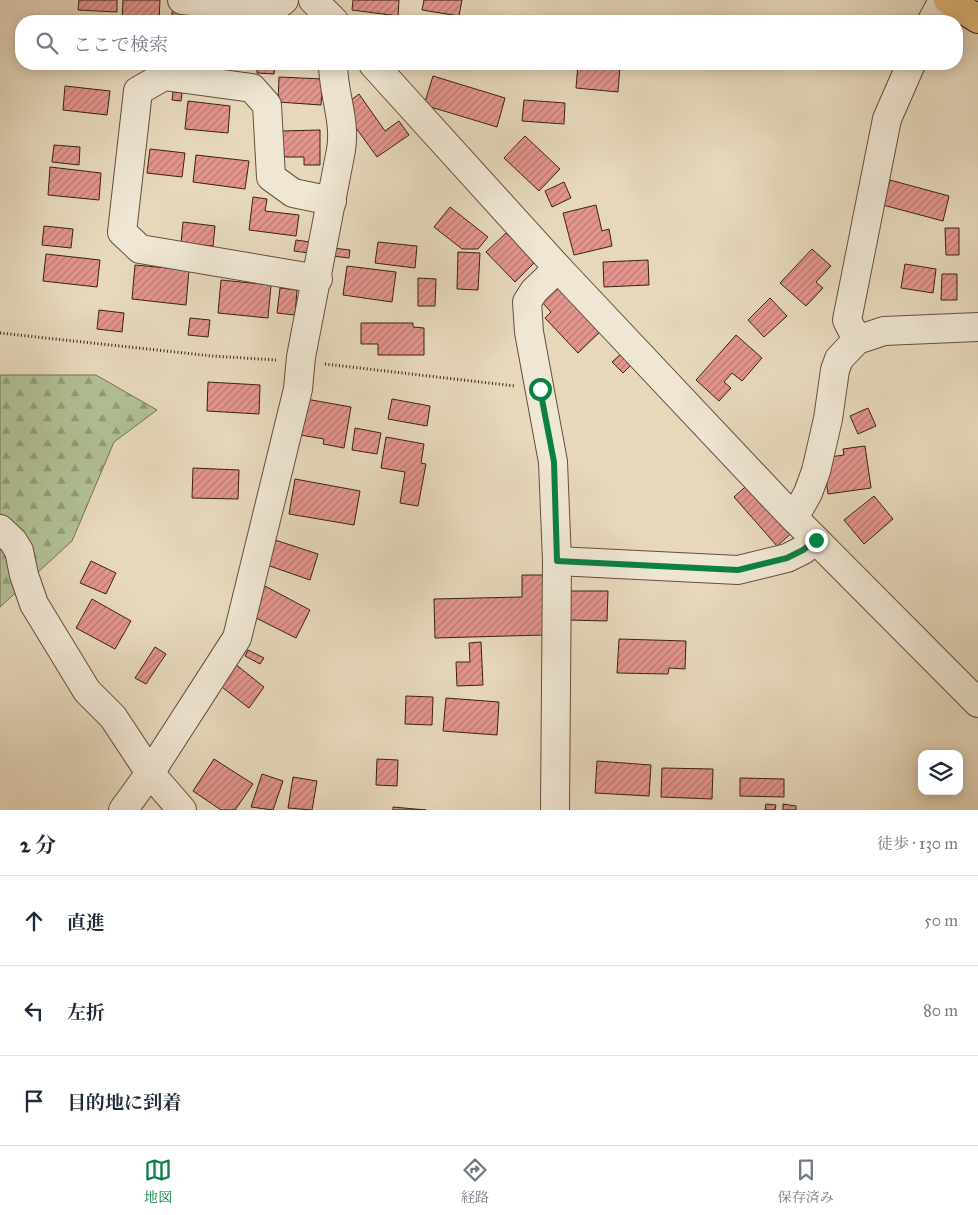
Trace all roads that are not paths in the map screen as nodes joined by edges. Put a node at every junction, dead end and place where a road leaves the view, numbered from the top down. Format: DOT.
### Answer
graph roads {
  1 [pos="182,0"];
  2 [pos="284,0"];
  3 [pos="313,0"];
  4 [pos="339,0"];
  5 [pos="943,0"];
  6 [pos="948,0"];
  7 [pos="328,15"];
  8 [pos="335,15"];
  9 [pos="935,15"];
  10 [pos="978,20"];
  11 [pos="335,70"];
  12 [pos="377,70"];
  13 [pos="908,70"];
  14 [pos="332,201"];
  15 [pos="558,268"];
  16 [pos="318,279"];
  17 [pos="978,327"];
  18 [pos="857,340"];
  19 [pos="794,518"];
  20 [pos="0,529"];
  21 [pos="816,540"];
  22 [pos="557,561"];
  23 [pos="978,703"];
  24 [pos="150,773"];
  25 [pos="123,810"];
  26 [pos="182,810"];
  27 [pos="554,810"];
  1 -- 2 [label="street"];
  3 -- 7 [label="street"];
  4 -- 8 [label="street"];
  5 -- 9 [label="street"];
  6 -- 10 [label="highway"];
  11 -- 14 [label="street"];
  12 -- 15 [label="street"];
  13 -- 18 [label="street"];
  14 -- 16 [label="street"];
  14 -- 16 [label="street"];
  15 -- 19 [label="street"];
  15 -- 22 [label="street"];
  16 -- 24 [label="street"];
  17 -- 18 [label="street"];
  18 -- 19 [label="street"];
  19 -- 21 [label="street"];
  20 -- 24 [label="street"];
  21 -- 22 [label="street"];
  21 -- 23 [label="street"];
  22 -- 27 [label="street"];
  24 -- 25 [label="street"];
  24 -- 26 [label="street"];
}
